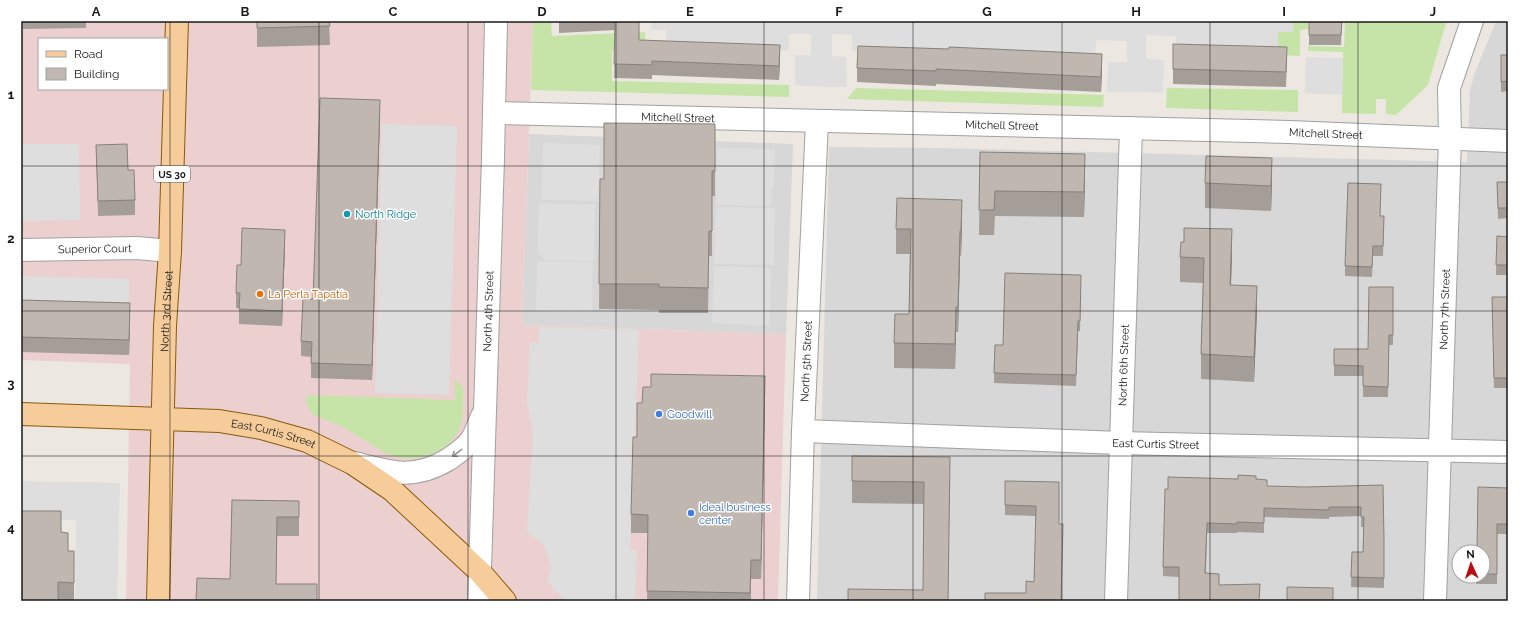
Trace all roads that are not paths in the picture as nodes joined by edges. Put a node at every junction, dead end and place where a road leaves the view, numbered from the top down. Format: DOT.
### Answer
graph roads {
  1 [pos="177,21"];
  2 [pos="496,21"];
  3 [pos="1472,21"];
  4 [pos="495,114"];
  5 [pos="817,122"];
  6 [pos="1131,128"];
  7 [pos="1450,138"];
  8 [pos="1508,141"];
  9 [pos="21,250"];
  10 [pos="170,251"];
  11 [pos="485,410"];
  12 [pos="21,414"];
  13 [pos="163,419"];
  14 [pos="803,431"];
  15 [pos="1120,443"];
  16 [pos="1440,450"];
  17 [pos="1508,452"];
  18 [pos="352,463"];
  19 [pos="480,572"];
  20 [pos="158,601"];
  21 [pos="479,601"];
  22 [pos="505,601"];
  23 [pos="798,601"];
  24 [pos="1116,601"];
  25 [pos="1435,601"];
  1 -- 10 [label="main road, North 3rd Street / US 30"];
  2 -- 4 [label="street, North 4th Street"];
  3 -- 7 [label="street, North 7th Street"];
  4 -- 5 [label="street, Mitchell Street"];
  4 -- 11 [label="street, North 4th Street"];
  5 -- 6 [label="street, Mitchell Street"];
  5 -- 14 [label="street, North 5th Street"];
  6 -- 7 [label="street, Mitchell Street"];
  6 -- 15 [label="street, North 6th Street"];
  7 -- 8 [label="street, Mitchell Street"];
  7 -- 16 [label="street, North 7th Street"];
  9 -- 10 [label="street, Superior Court"];
  10 -- 13 [label="main road, North 3rd Street / US 30"];
  11 -- 18 [label="street, one-way"];
  11 -- 19 [label="street, North 4th Street"];
  12 -- 13 [label="main road, East Curtis Street"];
  13 -- 18 [label="main road, East Curtis Street"];
  13 -- 20 [label="main road, North 3rd Street"];
  14 -- 15 [label="street, East Curtis Street"];
  14 -- 23 [label="street, North 5th Street"];
  15 -- 16 [label="street, East Curtis Street"];
  15 -- 24 [label="street, North 6th Street"];
  16 -- 17 [label="street, East Curtis Street"];
  16 -- 25 [label="street, North 7th Street"];
  18 -- 19 [label="main road, East Curtis Street"];
  19 -- 21 [label="street, North 4th Street"];
  19 -- 22 [label="main road, East Curtis Street"];
}
